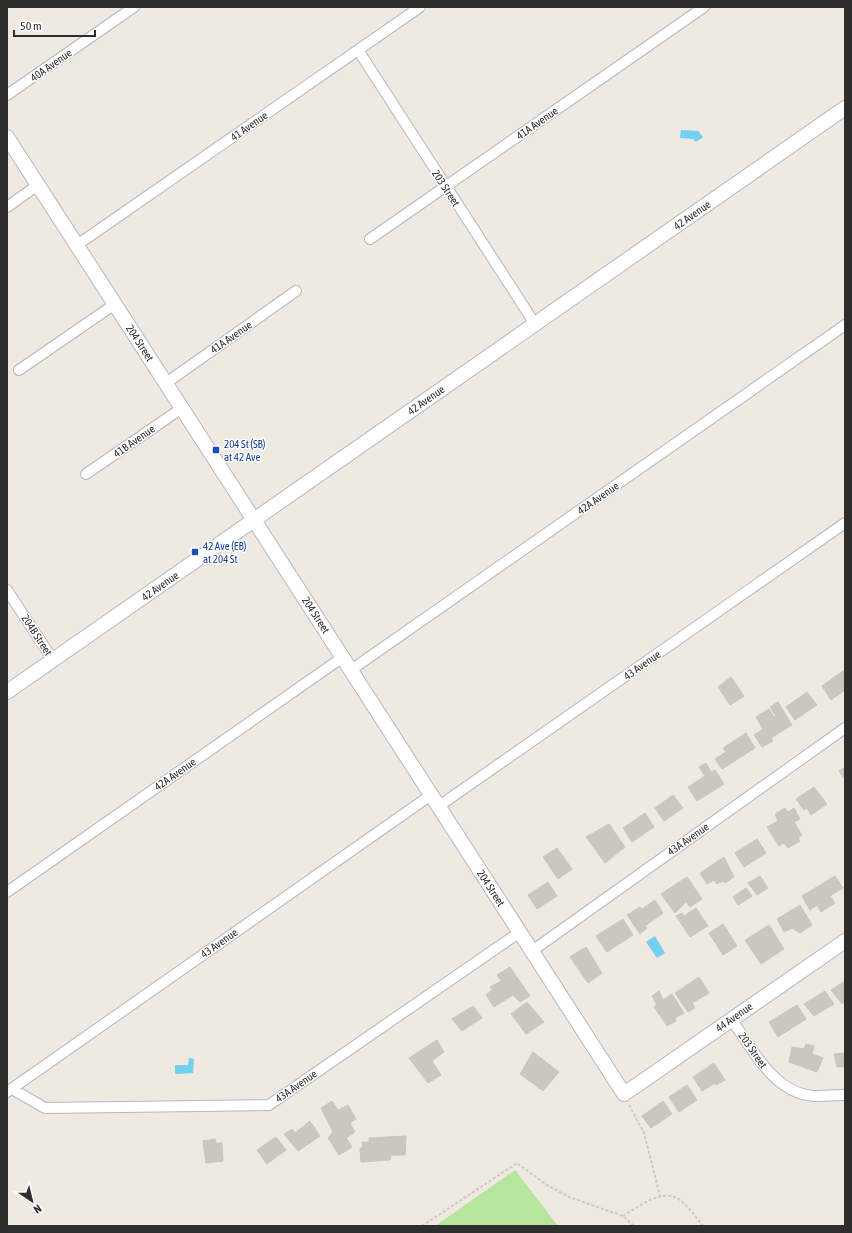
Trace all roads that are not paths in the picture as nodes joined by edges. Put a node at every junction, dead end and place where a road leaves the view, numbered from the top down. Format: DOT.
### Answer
graph roads {
  1 [pos="134,7"];
  2 [pos="420,7"];
  3 [pos="704,7"];
  4 [pos="358,50"];
  5 [pos="7,95"];
  6 [pos="845,108"];
  7 [pos="7,137"];
  8 [pos="38,185"];
  9 [pos="445,187"];
  10 [pos="7,207"];
  11 [pos="370,239"];
  12 [pos="77,246"];
  13 [pos="296,292"];
  14 [pos="115,304"];
  15 [pos="535,324"];
  16 [pos="845,325"];
  17 [pos="19,370"];
  18 [pos="166,382"];
  19 [pos="182,408"];
  20 [pos="86,474"];
  21 [pos="255,520"];
  22 [pos="845,523"];
  23 [pos="7,590"];
  24 [pos="343,657"];
  25 [pos="54,660"];
  26 [pos="351,670"];
  27 [pos="7,692"];
  28 [pos="845,728"];
  29 [pos="431,794"];
  30 [pos="439,806"];
  31 [pos="7,892"];
  32 [pos="520,932"];
  33 [pos="845,941"];
  34 [pos="532,951"];
  35 [pos="731,1019"];
  36 [pos="9,1091"];
  37 [pos="624,1094"];
  38 [pos="845,1094"];
  1 -- 5 [label="street, 40A Avenue"];
  2 -- 4 [label="street, 41 Avenue"];
  3 -- 9 [label="street, 41A Avenue"];
  4 -- 9 [label="street, 203 Street"];
  4 -- 12 [label="street, 41 Avenue"];
  6 -- 15 [label="street, 42 Avenue"];
  7 -- 8 [label="street, 204 Street"];
  8 -- 10 [label="street"];
  8 -- 12 [label="street, 204 Street"];
  9 -- 11 [label="street, 41A Avenue"];
  9 -- 15 [label="street, 203 Street"];
  12 -- 14 [label="street, 204 Street"];
  13 -- 18 [label="street, 41A Avenue"];
  14 -- 17 [label="street"];
  14 -- 18 [label="street, 204 Street"];
  15 -- 21 [label="street, 42 Avenue"];
  16 -- 26 [label="street, 42A Avenue"];
  18 -- 19 [label="street, 204 Street"];
  19 -- 20 [label="street, 41B Avenue"];
  19 -- 21 [label="street, 204 Street"];
  21 -- 24 [label="street, 204 Street"];
  21 -- 25 [label="street, 42 Avenue"];
  22 -- 30 [label="street, 43 Avenue"];
  23 -- 25 [label="street, 204B Street"];
  24 -- 26 [label="street, 204 Street"];
  24 -- 31 [label="street, 42A Avenue"];
  25 -- 27 [label="street, 42 Avenue"];
  26 -- 29 [label="street, 204 Street"];
  28 -- 34 [label="street, 43A Avenue"];
  29 -- 30 [label="street, 204 Street"];
  29 -- 36 [label="street, 43 Avenue"];
  30 -- 32 [label="street, 204 Street"];
  32 -- 34 [label="street, 204 Street"];
  32 -- 36 [label="street, 43A Avenue"];
  33 -- 35 [label="street, 44 Avenue"];
  34 -- 37 [label="street, 204 Street"];
  35 -- 37 [label="street, 44 Avenue"];
  35 -- 38 [label="street, 203 Street"];
}
